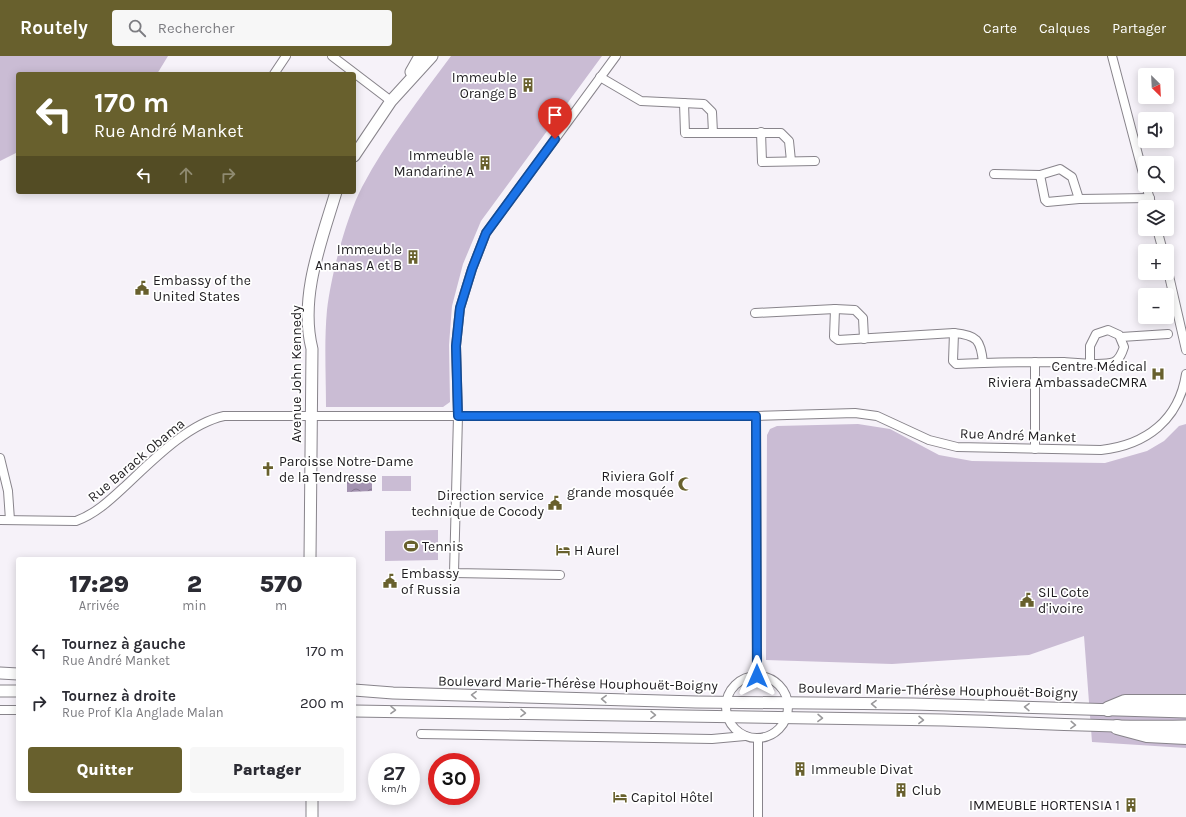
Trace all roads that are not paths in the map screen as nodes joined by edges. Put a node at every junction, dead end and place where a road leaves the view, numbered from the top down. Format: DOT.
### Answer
graph roads {
  1 [pos="286,56"];
  2 [pos="332,56"];
  3 [pos="420,56"];
  4 [pos="432,56"];
  5 [pos="616,56"];
  6 [pos="1112,56"];
  7 [pos="275,72"];
  8 [pos="600,76"];
  9 [pos="395,97"];
  10 [pos="684,103"];
  11 [pos="761,132"];
  12 [pos="713,133"];
  13 [pos="356,153"];
  14 [pos="1138,156"];
  15 [pos="791,161"];
  16 [pos="815,161"];
  17 [pos="994,174"];
  18 [pos="1040,175"];
  19 [pos="1148,192"];
  20 [pos="335,194"];
  21 [pos="1150,198"];
  22 [pos="1079,199"];
  23 [pos="1170,280"];
  24 [pos="835,309"];
  25 [pos="755,313"];
  26 [pos="954,333"];
  27 [pos="1168,334"];
  28 [pos="1121,337"];
  29 [pos="864,338"];
  30 [pos="1186,350"];
  31 [pos="1035,362"];
  32 [pos="983,363"];
  33 [pos="1090,363"];
  34 [pos="1186,374"];
  35 [pos="312,416"];
  36 [pos="458,416"];
  37 [pos="756,416"];
  38 [pos="1035,450"];
  39 [pos="0,458"];
  40 [pos="0,520"];
  41 [pos="10,520"];
  42 [pos="310,557"];
  43 [pos="560,575"];
  44 [pos="0,673"];
  45 [pos="16,674"];
  46 [pos="757,676"];
  47 [pos="356,690"];
  48 [pos="0,691"];
  49 [pos="16,691"];
  50 [pos="726,701"];
  51 [pos="788,702"];
  52 [pos="1186,702"];
  53 [pos="1108,709"];
  54 [pos="0,710"];
  55 [pos="16,710"];
  56 [pos="356,711"];
  57 [pos="1186,712"];
  58 [pos="727,717"];
  59 [pos="787,718"];
  60 [pos="1186,726"];
  61 [pos="1117,727"];
  62 [pos="421,734"];
  63 [pos="745,736"];
  64 [pos="1186,737"];
  65 [pos="758,738"];
  66 [pos="312,801"];
  67 [pos="312,817"];
  68 [pos="758,817"];
  1 -- 7 [label="street"];
  2 -- 9 [label="street"];
  3 -- 9 [label="main road"];
  4 -- 9 [label="main road"];
  5 -- 8 [label="street"];
  6 -- 14 [label="street"];
  8 -- 10 [label="street"];
  8 -- 36 [label="street"];
  9 -- 13 [label="main road"];
  10 -- 12 [label="street"];
  10 -- 12 [label="street"];
  11 -- 12 [label="street"];
  11 -- 15 [label="street"];
  11 -- 15 [label="street"];
  15 -- 16 [label="street"];
  17 -- 18 [label="street"];
  18 -- 22 [label="street"];
  18 -- 22 [label="street"];
  19 -- 21 [label="street"];
  20 -- 35 [label="main road, Avenue John Kennedy"];
  21 -- 22 [label="street"];
  23 -- 30 [label="street"];
  24 -- 25 [label="street"];
  24 -- 29 [label="street"];
  24 -- 29 [label="street"];
  26 -- 29 [label="street"];
  26 -- 32 [label="street"];
  26 -- 32 [label="street"];
  27 -- 28 [label="street"];
  28 -- 33 [label="street"];
  28 -- 33 [label="street"];
  31 -- 32 [label="street"];
  31 -- 33 [label="street"];
  31 -- 38 [label="street"];
  34 -- 38 [label="street, Rue André Manket"];
  35 -- 36 [label="street, Rue André Manket"];
  35 -- 41 [label="street, Rue Barack Obama"];
  35 -- 42 [label="main road, Avenue John Kennedy"];
  36 -- 37 [label="street, Rue André Manket"];
  36 -- 43 [label="street"];
  37 -- 38 [label="street, Rue André Manket"];
  37 -- 46 [label="street"];
  39 -- 41 [label="street"];
  40 -- 41 [label="street, Rue Barack Obama"];
  44 -- 45 [label="main road"];
  46 -- 50 [label="street"];
  46 -- 51 [label="street"];
  50 -- 47 [label="main road, Boulevard Marie-Thérèse Houphouët-Boigny, one-way"];
  48 -- 49 [label="main road"];
  50 -- 51 [label="main road, Boulevard Marie-Thérèse Houphouët-Boigny"];
  50 -- 58 [label="street"];
  53 -- 51 [label="main road, Boulevard Marie-Thérèse Houphouët-Boigny, one-way"];
  51 -- 59 [label="street"];
  52 -- 53 [label="highway"];
  53 -- 57 [label="main road, Boulevard Marie-Thérèse Houphouët-Boigny"];
  54 -- 55 [label="street"];
  56 -- 58 [label="main road, one-way"];
  58 -- 59 [label="main road"];
  58 -- 63 [label="street"];
  59 -- 61 [label="main road, one-way"];
  59 -- 65 [label="street"];
  60 -- 61 [label="main road"];
  61 -- 64 [label="highway"];
  62 -- 63 [label="street"];
  63 -- 65 [label="street"];
  65 -- 68 [label="street"];
  66 -- 67 [label="main road"];
}
